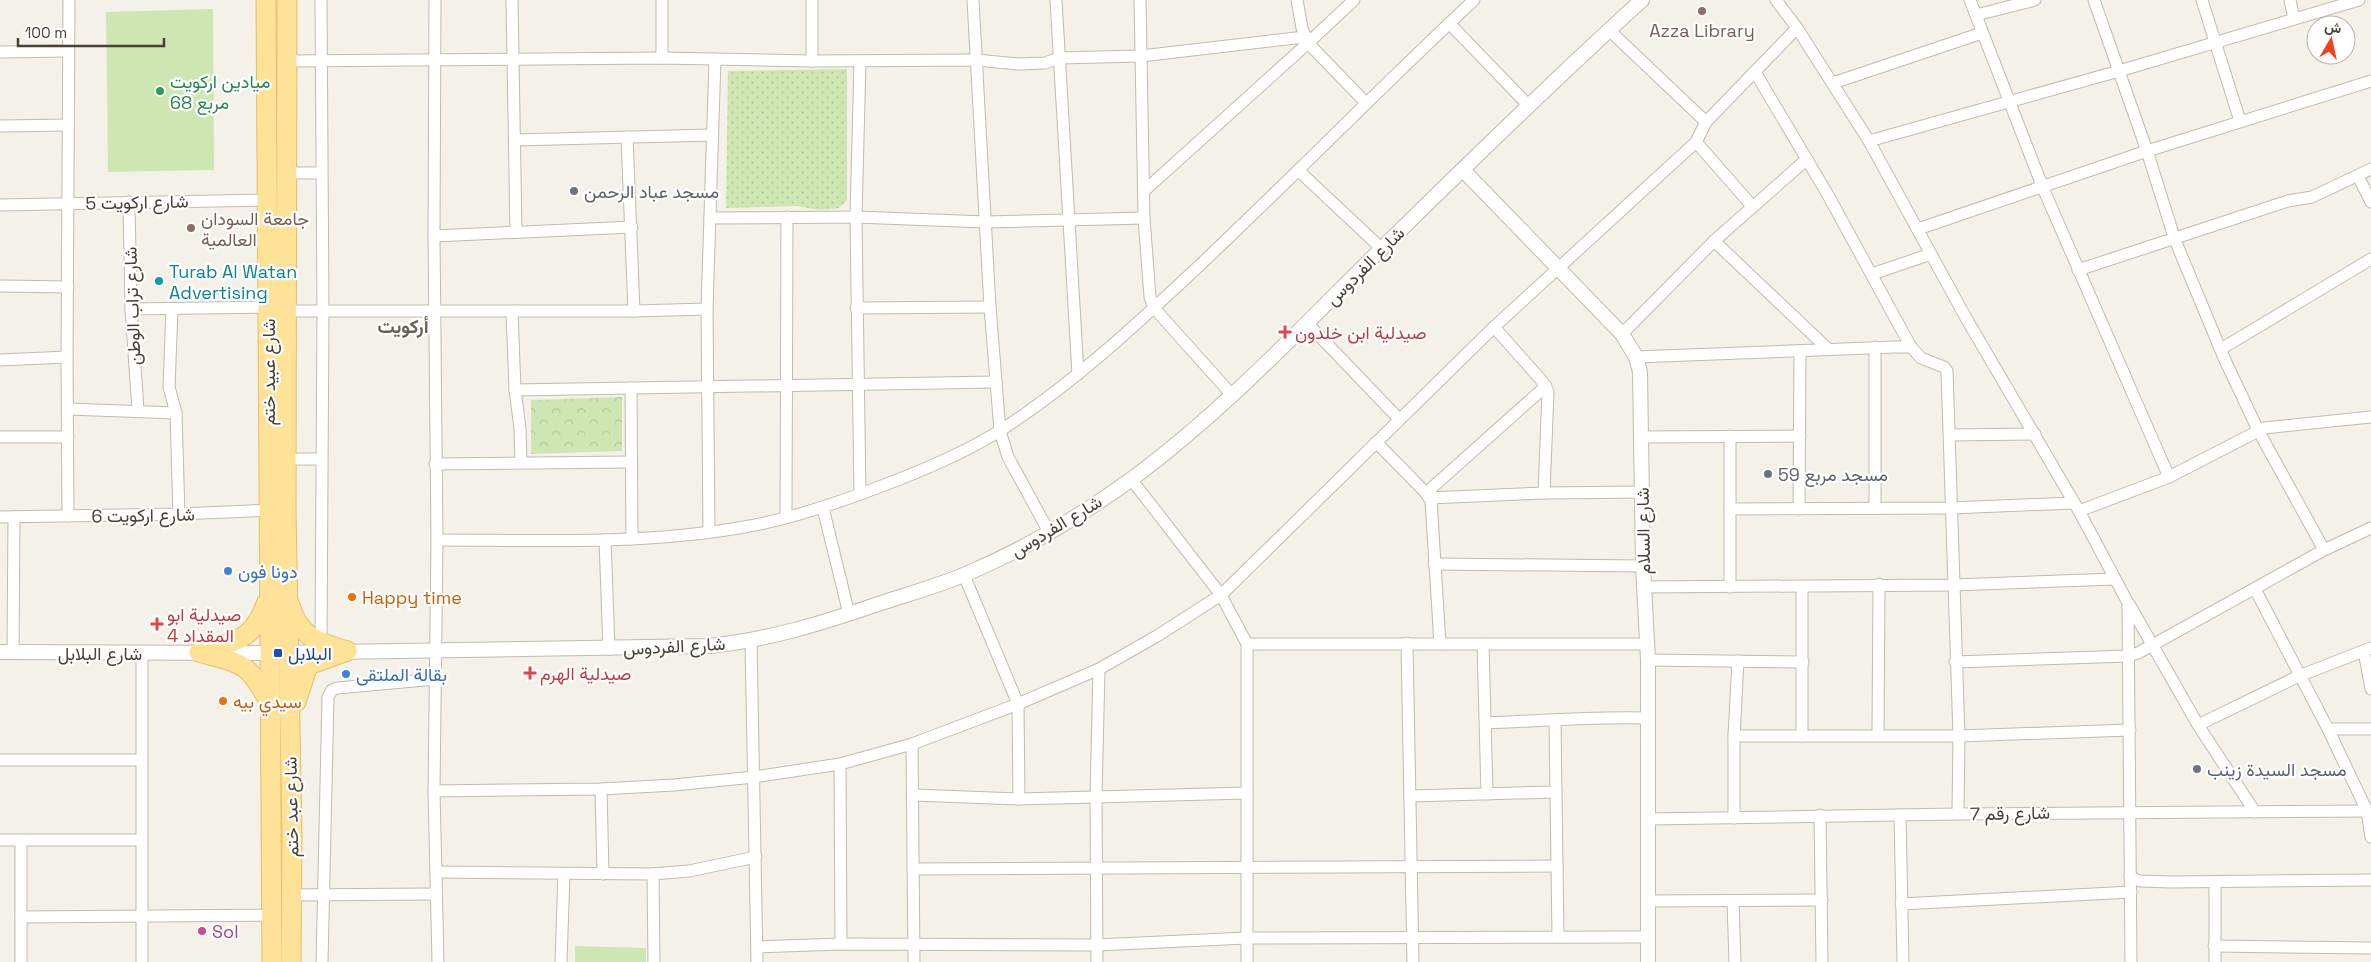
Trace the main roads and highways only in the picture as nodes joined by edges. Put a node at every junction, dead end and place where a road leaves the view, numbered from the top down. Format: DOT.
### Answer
graph roads {
  1 [pos="266,0"];
  2 [pos="287,0"];
  3 [pos="268,597"];
  4 [pos="288,598"];
  5 [pos="289,652"];
  6 [pos="269,653"];
  7 [pos="271,706"];
  8 [pos="290,735"];
  9 [pos="272,962"];
  10 [pos="291,962"];
  1 -- 3 [label="main road, شارع عبيد ختم"];
  2 -- 4 [label="main road, شارع عبيد ختم"];
  3 -- 6 [label="main road, شارع عبيد ختم"];
  3 -- 7 [label="main road"];
  4 -- 5 [label="main road, شارع عبيد ختم"];
  4 -- 8 [label="main road"];
  5 -- 8 [label="main road, شارع عبد ختم"];
  6 -- 7 [label="main road, شارع عبد ختم"];
  7 -- 9 [label="main road, شارع عبد ختم"];
  8 -- 10 [label="main road, شارع عبد ختم"];
}
